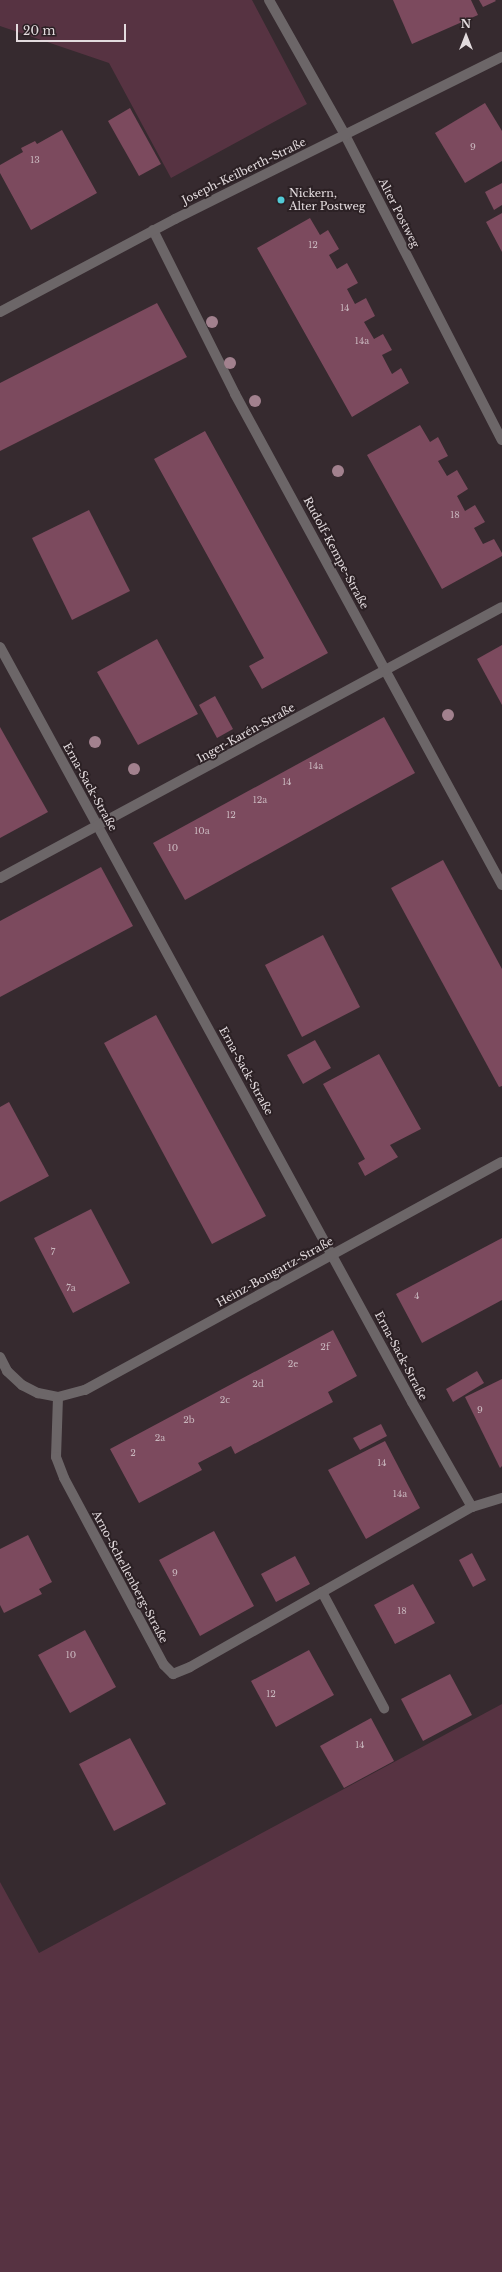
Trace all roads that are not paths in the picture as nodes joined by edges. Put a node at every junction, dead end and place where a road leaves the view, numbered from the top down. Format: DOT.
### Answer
graph roads {
  1 [pos="269,0"];
  2 [pos="502,57"];
  3 [pos="345,135"];
  4 [pos="153,230"];
  5 [pos="0,312"];
  6 [pos="502,440"];
  7 [pos="502,607"];
  8 [pos="0,647"];
  9 [pos="385,670"];
  10 [pos="99,827"];
  11 [pos="0,878"];
  12 [pos="502,885"];
  13 [pos="502,1162"];
  14 [pos="333,1254"];
  15 [pos="0,1357"];
  16 [pos="58,1397"];
  17 [pos="502,1498"];
  18 [pos="472,1506"];
  19 [pos="322,1592"];
  20 [pos="384,1708"];
  1 -- 3 [label="street, Alter Postweg"];
  2 -- 3 [label="street, Joseph-Keilberth-Straße"];
  3 -- 4 [label="street, Joseph-Keilberth-Straße"];
  3 -- 6 [label="street, Alter Postweg"];
  4 -- 5 [label="street, Joseph-Keilberth-Straße"];
  4 -- 9 [label="street, Rudolf-Kempe-Straße"];
  7 -- 9 [label="street, Inger-Karén-Straße"];
  8 -- 10 [label="street, Erna-Sack-Straße"];
  9 -- 10 [label="street, Inger-Karén-Straße"];
  9 -- 12 [label="street, Rudolf-Kempe-Straße"];
  10 -- 11 [label="street, Inger-Karén-Straße"];
  10 -- 14 [label="street, Erna-Sack-Straße"];
  13 -- 14 [label="street, Heinz-Bongartz-Straße"];
  14 -- 16 [label="street, Heinz-Bongartz-Straße"];
  14 -- 18 [label="street, Erna-Sack-Straße"];
  15 -- 16 [label="street"];
  16 -- 19 [label="street, Arno-Schellenberg-Straße"];
  17 -- 18 [label="street, Arno-Schellenberg-Straße"];
  18 -- 19 [label="street, Arno-Schellenberg-Straße"];
  19 -- 20 [label="street"];
}
